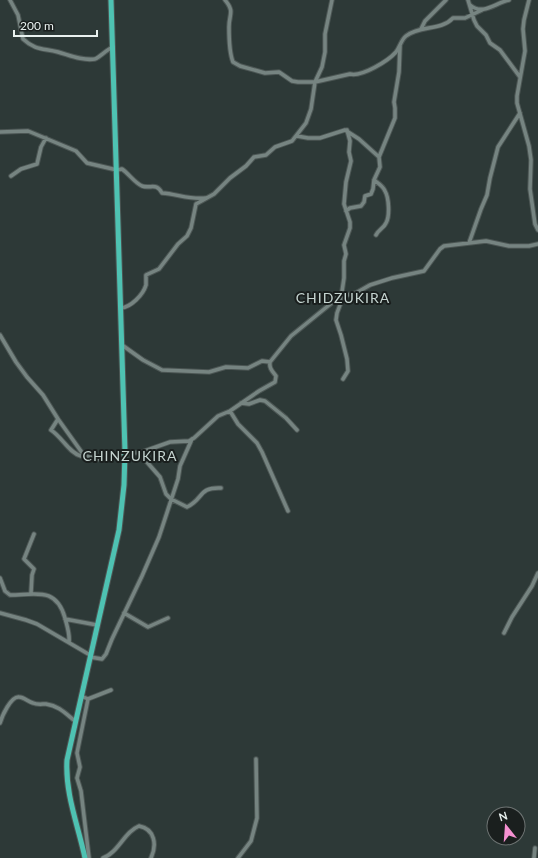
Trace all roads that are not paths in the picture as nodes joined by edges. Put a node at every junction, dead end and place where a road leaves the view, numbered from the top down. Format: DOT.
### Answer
graph roads {
  1 [pos="10,0"];
  2 [pos="112,0"];
  3 [pos="226,0"];
  4 [pos="332,0"];
  5 [pos="446,0"];
  6 [pos="468,0"];
  7 [pos="508,0"];
  8 [pos="529,0"];
  9 [pos="470,5"];
  10 [pos="482,10"];
  11 [pos="473,15"];
  12 [pos="421,29"];
  13 [pos="400,45"];
  14 [pos="113,47"];
  15 [pos="520,77"];
  16 [pos="315,82"];
  17 [pos="520,114"];
  18 [pos="347,130"];
  19 [pos="0,132"];
  20 [pos="297,136"];
  21 [pos="46,138"];
  22 [pos="379,157"];
  23 [pos="117,170"];
  24 [pos="11,176"];
  25 [pos="374,180"];
  26 [pos="207,198"];
  27 [pos="346,211"];
  28 [pos="538,230"];
  29 [pos="376,235"];
  30 [pos="469,243"];
  31 [pos="537,245"];
  32 [pos="538,250"];
  33 [pos="341,296"];
  34 [pos="121,308"];
  35 [pos="0,335"];
  36 [pos="122,345"];
  37 [pos="270,362"];
  38 [pos="343,379"];
  39 [pos="241,403"];
  40 [pos="230,411"];
  41 [pos="58,419"];
  42 [pos="297,430"];
  43 [pos="192,439"];
  44 [pos="125,452"];
  45 [pos="139,453"];
  46 [pos="83,454"];
  47 [pos="221,488"];
  48 [pos="171,499"];
  49 [pos="288,511"];
  50 [pos="34,534"];
  51 [pos="538,573"];
  52 [pos="0,578"];
  53 [pos="31,593"];
  54 [pos="0,613"];
  55 [pos="124,613"];
  56 [pos="168,618"];
  57 [pos="65,620"];
  58 [pos="97,625"];
  59 [pos="504,633"];
  60 [pos="69,642"];
  61 [pos="90,656"];
  62 [pos="111,690"];
  63 [pos="81,696"];
  64 [pos="88,699"];
  65 [pos="75,721"];
  66 [pos="0,723"];
  67 [pos="256,759"];
  68 [pos="534,848"];
  69 [pos="86,858"];
  70 [pos="90,858"];
  71 [pos="103,858"];
  72 [pos="151,858"];
  73 [pos="238,858"];
  74 [pos="534,858"];
  1 -- 14 [label="street"];
  2 -- 14 [label="highway"];
  3 -- 16 [label="street"];
  4 -- 16 [label="street"];
  5 -- 12 [label="street"];
  6 -- 9 [label="street"];
  7 -- 10 [label="street"];
  8 -- 15 [label="street"];
  9 -- 10 [label="street"];
  9 -- 11 [label="street"];
  10 -- 11 [label="street"];
  11 -- 12 [label="street"];
  11 -- 15 [label="street"];
  12 -- 13 [label="street"];
  13 -- 16 [label="street"];
  13 -- 22 [label="street"];
  14 -- 23 [label="highway"];
  15 -- 17 [label="street"];
  16 -- 20 [label="street"];
  17 -- 28 [label="street"];
  17 -- 30 [label="street"];
  18 -- 20 [label="street"];
  18 -- 22 [label="street"];
  18 -- 27 [label="street"];
  19 -- 21 [label="street"];
  20 -- 26 [label="street"];
  21 -- 23 [label="street"];
  21 -- 24 [label="street"];
  22 -- 25 [label="street"];
  23 -- 26 [label="street"];
  23 -- 34 [label="highway"];
  25 -- 27 [label="street"];
  25 -- 29 [label="street"];
  26 -- 34 [label="street"];
  27 -- 33 [label="street"];
  30 -- 31 [label="street"];
  30 -- 33 [label="street"];
  31 -- 32 [label="street"];
  33 -- 37 [label="street"];
  33 -- 38 [label="street"];
  34 -- 36 [label="highway"];
  35 -- 41 [label="street"];
  36 -- 37 [label="street"];
  36 -- 44 [label="highway"];
  37 -- 39 [label="street"];
  39 -- 40 [label="street"];
  39 -- 42 [label="street"];
  40 -- 43 [label="street"];
  40 -- 49 [label="street"];
  41 -- 46 [label="street"];
  41 -- 46 [label="street"];
  43 -- 45 [label="street"];
  43 -- 48 [label="street"];
  44 -- 45 [label="street"];
  44 -- 46 [label="street"];
  44 -- 58 [label="highway"];
  45 -- 48 [label="street"];
  47 -- 48 [label="street"];
  48 -- 55 [label="street"];
  50 -- 53 [label="street"];
  51 -- 59 [label="street"];
  52 -- 53 [label="street"];
  53 -- 57 [label="street"];
  54 -- 60 [label="street"];
  55 -- 56 [label="street"];
  55 -- 61 [label="street"];
  57 -- 58 [label="street"];
  57 -- 60 [label="street"];
  58 -- 61 [label="highway"];
  60 -- 61 [label="street"];
  61 -- 63 [label="highway"];
  62 -- 64 [label="street"];
  63 -- 64 [label="street"];
  63 -- 65 [label="highway"];
  64 -- 70 [label="street"];
  65 -- 66 [label="street"];
  65 -- 69 [label="highway"];
  67 -- 73 [label="street"];
  68 -- 74 [label="street"];
  71 -- 72 [label="street"];
}
